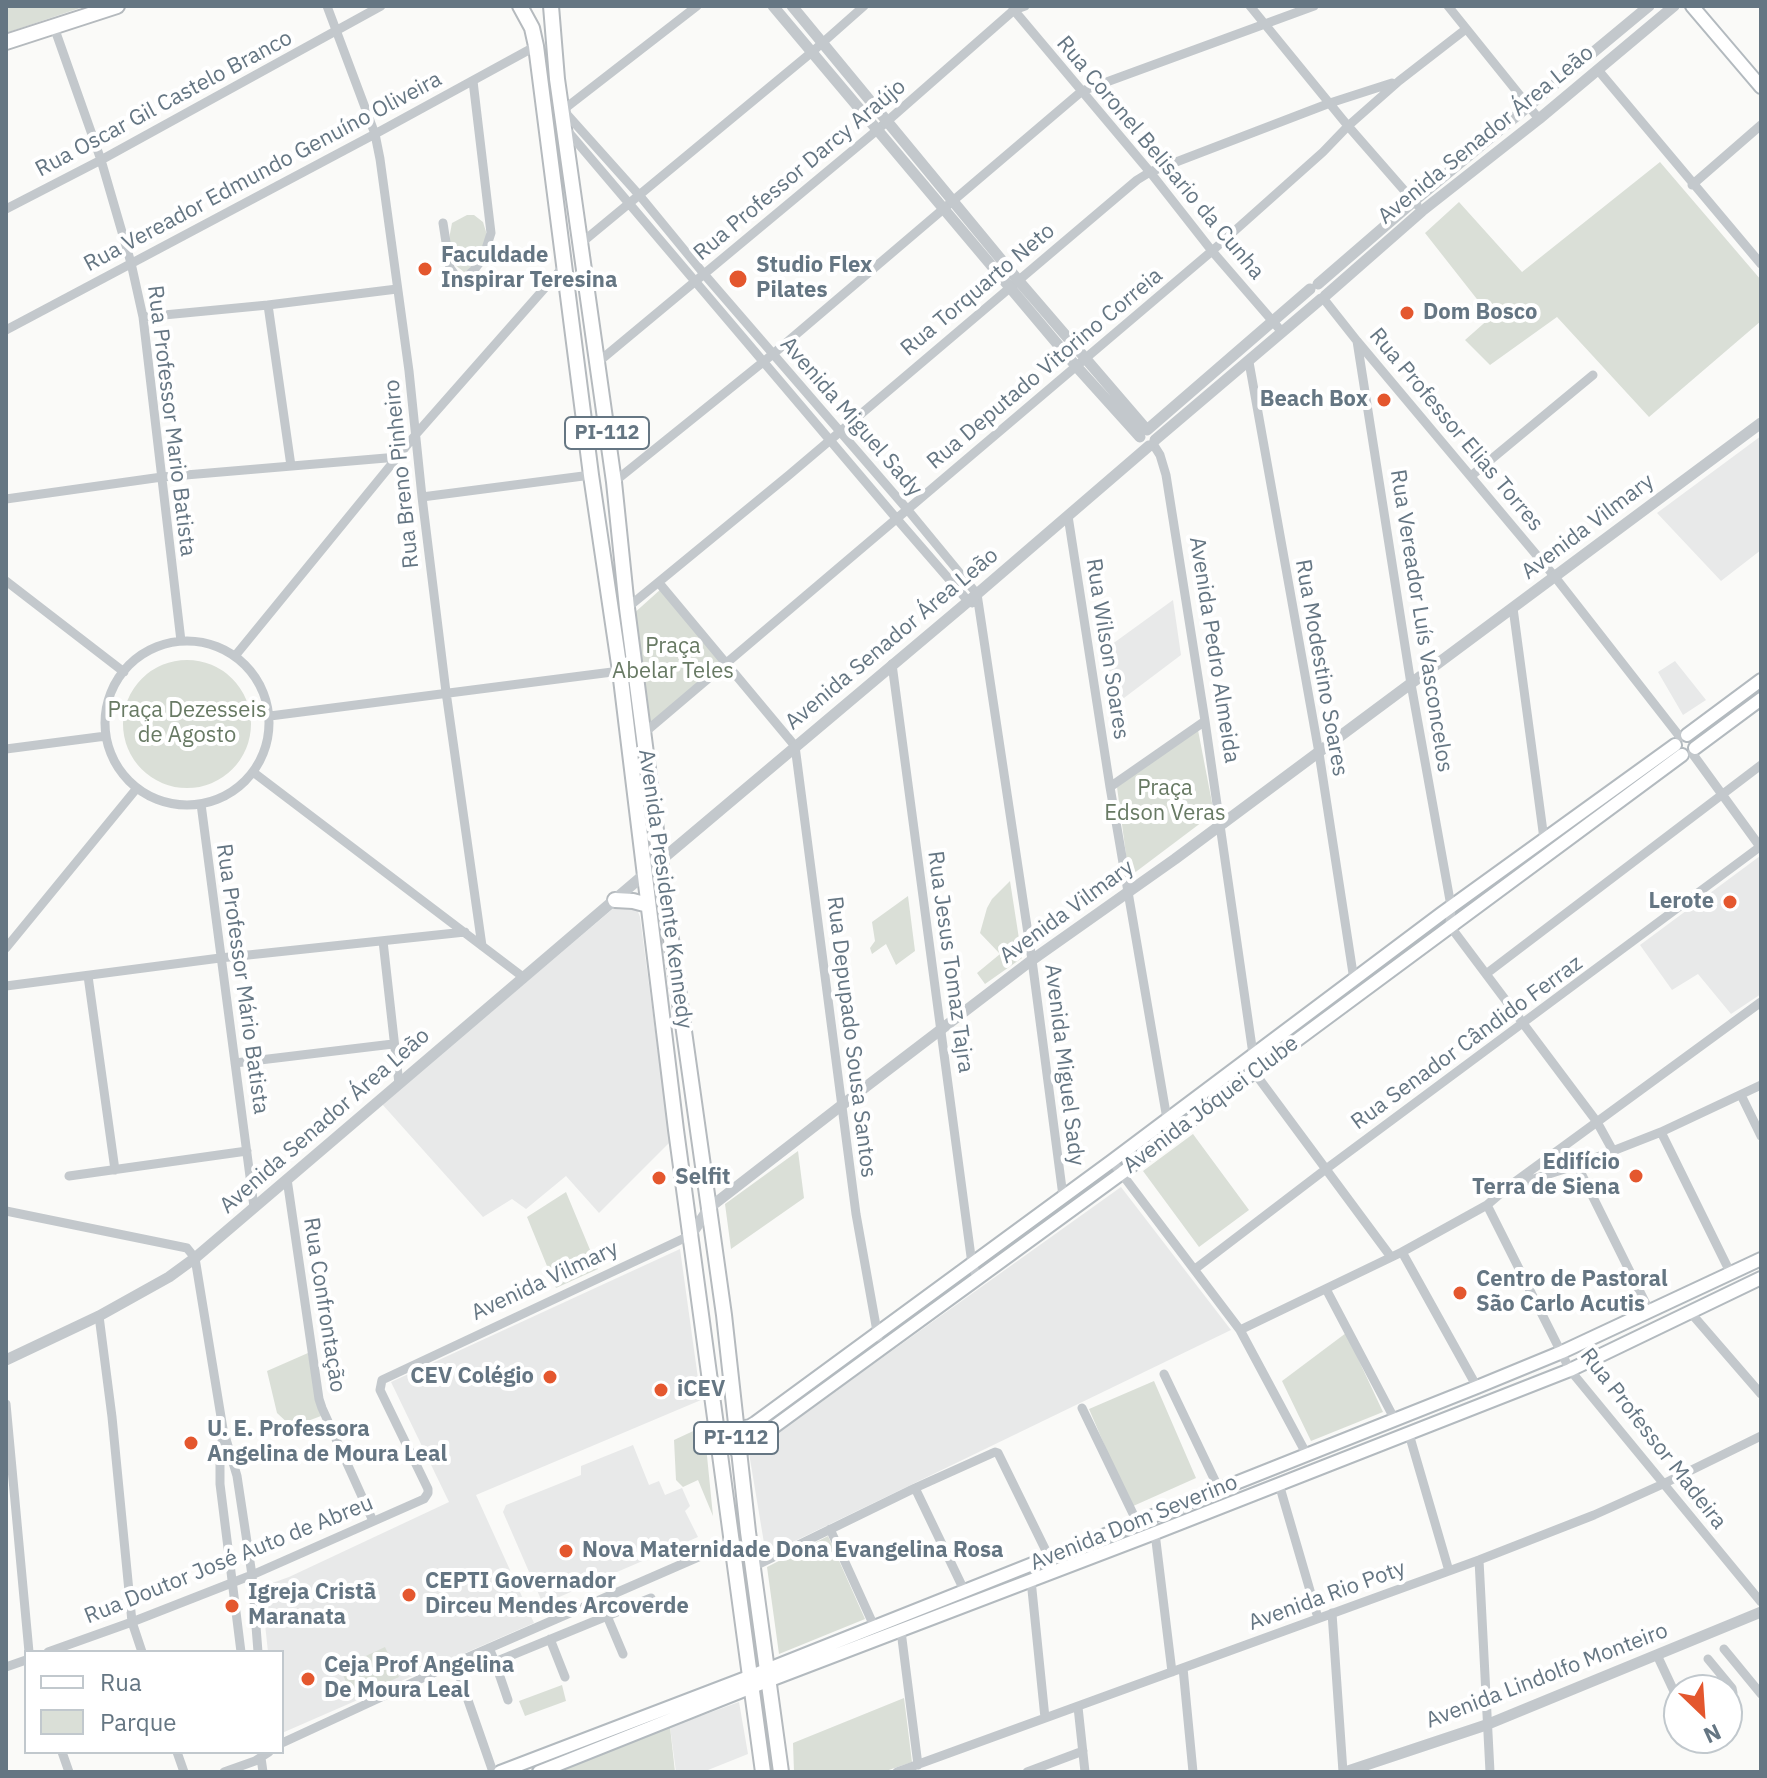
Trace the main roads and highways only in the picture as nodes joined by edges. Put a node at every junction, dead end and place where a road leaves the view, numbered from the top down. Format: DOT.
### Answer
graph roads {
  1 [pos="117,6"];
  2 [pos="520,6"];
  3 [pos="554,6"];
  4 [pos="1692,6"];
  5 [pos="6,42"];
  6 [pos="1761,87"];
  7 [pos="1761,680"];
  8 [pos="1761,699"];
  9 [pos="1685,745"];
  10 [pos="615,900"];
  11 [pos="648,905"];
  12 [pos="1761,1259"];
  13 [pos="1761,1278"];
  14 [pos="735,1429"];
  15 [pos="738,1453"];
  16 [pos="767,1675"];
  17 [pos="751,1681"];
  18 [pos="500,1772"];
  19 [pos="539,1772"];
  20 [pos="763,1772"];
  21 [pos="781,1772"];
  1 -- 5 [label="main road"];
  2 -- 11 [label="main road, Avenida Presidente Kennedy / PI-112"];
  3 -- 14 [label="main road, Avenida Presidente Kennedy / PI-112"];
  4 -- 6 [label="main road"];
  7 -- 9 [label="main road, Avenida Jóquei Clube"];
  8 -- 9 [label="main road, Avenida Jóquei Clube"];
  9 -- 14 [label="main road, Avenida Jóquei Clube"];
  9 -- 15 [label="main road, Avenida Jóquei Clube"];
  10 -- 11 [label="main road"];
  11 -- 17 [label="main road, Avenida Presidente Kennedy / PI-112"];
  12 -- 16 [label="main road, Avenida Dom Severino"];
  13 -- 16 [label="main road, Avenida Dom Severino"];
  14 -- 15 [label="main road, Avenida Presidente Kennedy / PI-112"];
  15 -- 16 [label="main road, Avenida Presidente Kennedy / PI-112"];
  16 -- 17 [label="main road, Avenida Dom Severino"];
  16 -- 21 [label="main road, Avenida Presidente Kennedy / PI-112"];
  17 -- 18 [label="main road, Avenida Dom Severino"];
  17 -- 19 [label="main road, Avenida Dom Severino"];
  17 -- 20 [label="main road, PI-112"];
}
